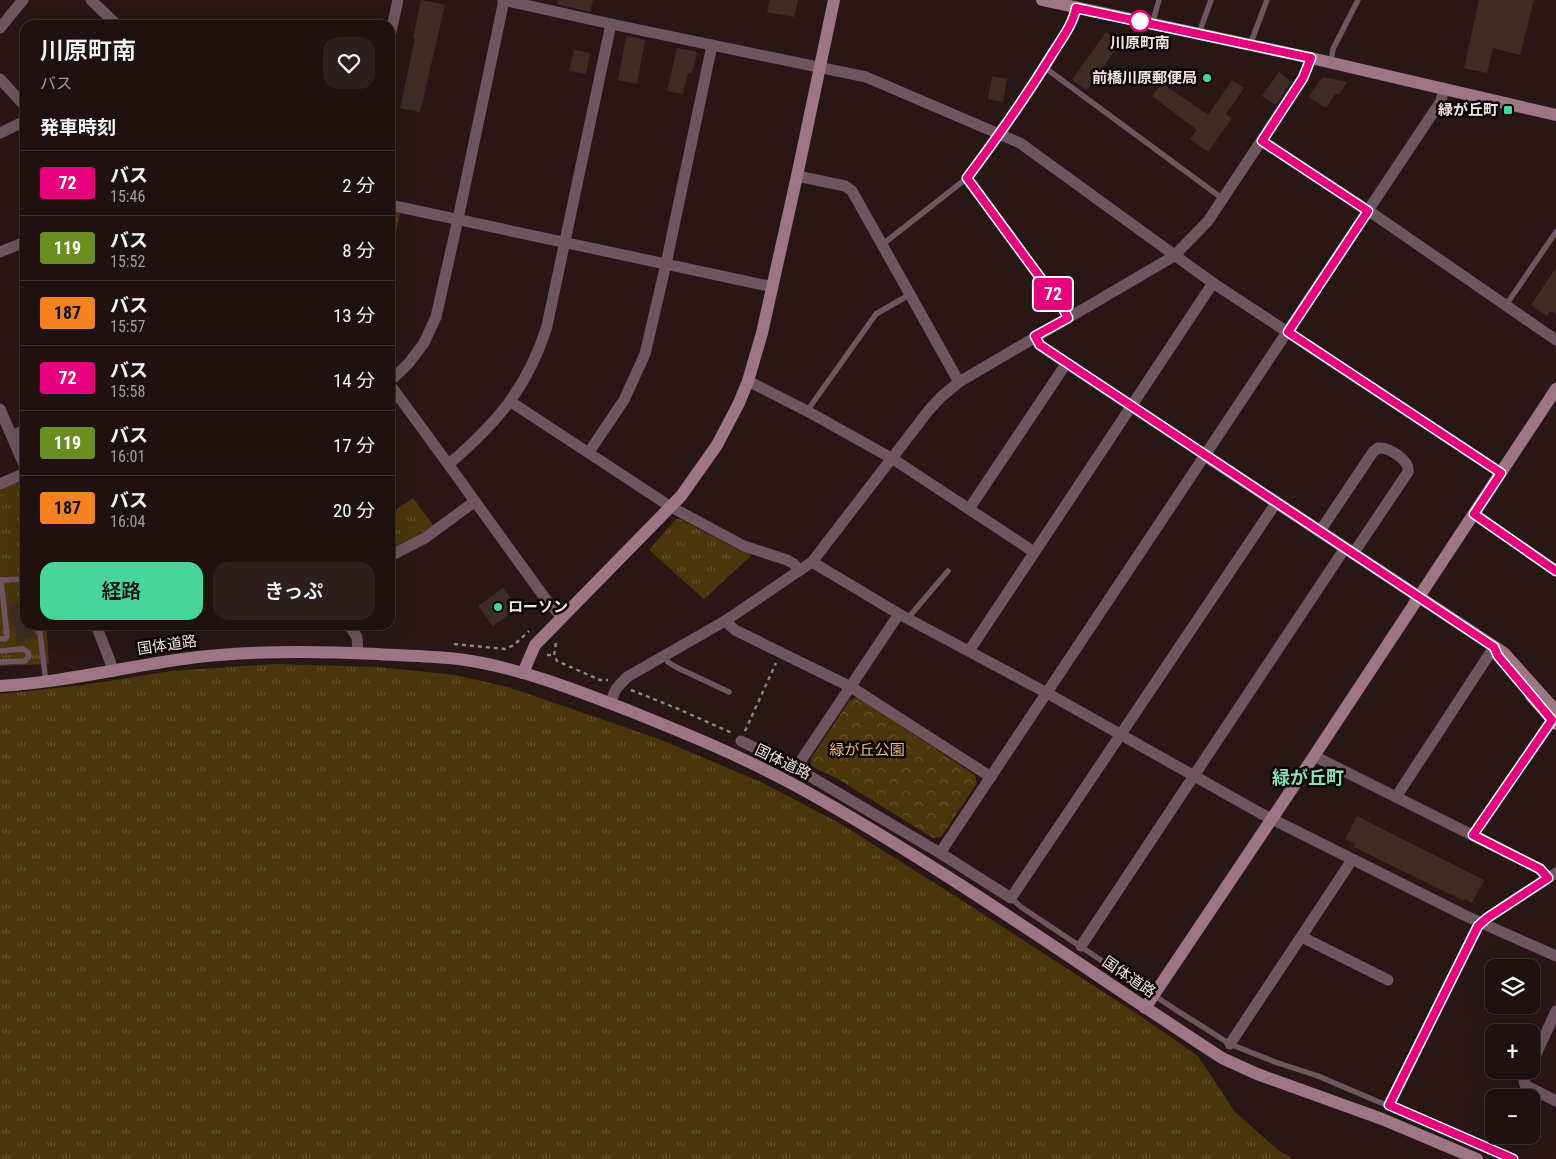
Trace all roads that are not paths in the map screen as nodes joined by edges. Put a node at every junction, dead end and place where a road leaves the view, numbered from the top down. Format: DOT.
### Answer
graph roads {
  1 [pos="23,0"];
  2 [pos="91,0"];
  3 [pos="398,0"];
  4 [pos="504,0"];
  5 [pos="834,0"];
  6 [pos="1159,0"];
  7 [pos="1211,0"];
  8 [pos="1267,0"];
  9 [pos="1358,0"];
  10 [pos="1050,1"];
  11 [pos="1076,8"];
  12 [pos="112,20"];
  13 [pos="394,20"];
  14 [pos="611,24"];
  15 [pos="1152,24"];
  16 [pos="0,28"];
  17 [pos="1199,34"];
  18 [pos="712,45"];
  19 [pos="1250,45"];
  20 [pos="1311,58"];
  21 [pos="1331,62"];
  22 [pos="1044,67"];
  23 [pos="820,68"];
  24 [pos="0,79"];
  25 [pos="1444,88"];
  26 [pos="20,101"];
  27 [pos="1556,114"];
  28 [pos="20,123"];
  29 [pos="0,133"];
  30 [pos="1000,135"];
  31 [pos="1262,141"];
  32 [pos="797,176"];
  33 [pos="967,178"];
  34 [pos="1224,199"];
  35 [pos="395,206"];
  36 [pos="1368,211"];
  37 [pos="458,219"];
  38 [pos="1556,232"];
  39 [pos="565,242"];
  40 [pos="20,244"];
  41 [pos="883,244"];
  42 [pos="0,252"];
  43 [pos="1174,256"];
  44 [pos="666,264"];
  45 [pos="1213,283"];
  46 [pos="773,287"];
  47 [pos="909,295"];
  48 [pos="1506,305"];
  49 [pos="1068,318"];
  50 [pos="1288,332"];
  51 [pos="1035,336"];
  52 [pos="1556,340"];
  53 [pos="1066,364"];
  54 [pos="395,376"];
  55 [pos="748,380"];
  56 [pos="960,382"];
  57 [pos="1556,389"];
  58 [pos="395,392"];
  59 [pos="511,402"];
  60 [pos="1132,406"];
  61 [pos="0,409"];
  62 [pos="808,411"];
  63 [pos="20,432"];
  64 [pos="12,436"];
  65 [pos="589,452"];
  66 [pos="20,456"];
  67 [pos="1206,456"];
  68 [pos="893,459"];
  69 [pos="449,464"];
  70 [pos="1501,473"];
  71 [pos="20,475"];
  72 [pos="0,484"];
  73 [pos="474,502"];
  74 [pos="1276,503"];
  75 [pos="671,507"];
  76 [pos="969,509"];
  77 [pos="1474,514"];
  78 [pos="1320,531"];
  79 [pos="1349,551"];
  80 [pos="1034,552"];
  81 [pos="395,553"];
  82 [pos="812,562"];
  83 [pos="799,571"];
  84 [pos="1556,571"];
  85 [pos="948,572"];
  86 [pos="20,579"];
  87 [pos="0,580"];
  88 [pos="1419,596"];
  89 [pos="904,616"];
  90 [pos="562,617"];
  91 [pos="725,621"];
  92 [pos="40,630"];
  93 [pos="98,630"];
  94 [pos="352,630"];
  95 [pos="0,639"];
  96 [pos="1494,647"];
  97 [pos="0,651"];
  98 [pos="969,651"];
  99 [pos="358,653"];
  100 [pos="665,655"];
  101 [pos="0,662"];
  102 [pos="112,670"];
  103 [pos="523,673"];
  104 [pos="46,682"];
  105 [pos="0,686"];
  106 [pos="851,687"];
  107 [pos="729,692"];
  108 [pos="1048,693"];
  109 [pos="610,703"];
  110 [pos="1555,718"];
  111 [pos="1120,735"];
  112 [pos="741,740"];
  113 [pos="1314,756"];
  114 [pos="796,768"];
  115 [pos="1194,775"];
  116 [pos="991,776"];
  117 [pos="1396,797"];
  118 [pos="1271,819"];
  119 [pos="1473,835"];
  120 [pos="940,853"];
  121 [pos="1352,860"];
  122 [pos="1552,875"];
  123 [pos="1011,898"];
  124 [pos="1481,923"];
  125 [pos="1302,938"];
  126 [pos="1080,946"];
  127 [pos="1556,956"];
  128 [pos="1388,980"];
  129 [pos="1153,994"];
  130 [pos="1145,1008"];
  131 [pos="1556,1011"];
  132 [pos="1540,1045"];
  133 [pos="1225,1050"];
  134 [pos="1525,1079"];
  135 [pos="1556,1101"];
  136 [pos="1389,1105"];
  137 [pos="1477,1159"];
  138 [pos="1513,1159"];
  1 -- 16 [label="street"];
  2 -- 12 [label="street"];
  3 -- 13 [label="street"];
  4 -- 14 [label="street"];
  4 -- 37 [label="street"];
  5 -- 23 [label="street"];
  6 -- 15 [label="lane"];
  7 -- 17 [label="lane"];
  8 -- 19 [label="lane"];
  9 -- 21 [label="lane"];
  10 -- 11 [label="street"];
  11 -- 15 [label="street"];
  11 -- 22 [label="lane"];
  14 -- 18 [label="street"];
  14 -- 39 [label="street"];
  15 -- 17 [label="street"];
  17 -- 19 [label="street"];
  18 -- 23 [label="street"];
  18 -- 44 [label="street"];
  19 -- 20 [label="street"];
  20 -- 21 [label="street"];
  20 -- 31 [label="street"];
  21 -- 25 [label="street"];
  22 -- 30 [label="lane"];
  22 -- 34 [label="lane"];
  23 -- 30 [label="street"];
  23 -- 32 [label="street"];
  24 -- 26 [label="street"];
  25 -- 27 [label="street"];
  25 -- 36 [label="street"];
  28 -- 29 [label="street"];
  30 -- 33 [label="lane"];
  30 -- 43 [label="street"];
  31 -- 34 [label="street"];
  31 -- 36 [label="street"];
  32 -- 41 [label="street"];
  32 -- 46 [label="street"];
  33 -- 41 [label="lane"];
  33 -- 49 [label="lane"];
  34 -- 43 [label="street"];
  35 -- 37 [label="street"];
  36 -- 48 [label="street"];
  36 -- 50 [label="street"];
  37 -- 39 [label="street"];
  37 -- 54 [label="street"];
  38 -- 48 [label="lane"];
  39 -- 44 [label="street"];
  39 -- 59 [label="street"];
  40 -- 42 [label="street"];
  41 -- 47 [label="street"];
  43 -- 45 [label="street"];
  43 -- 49 [label="street"];
  44 -- 46 [label="street"];
  44 -- 65 [label="street"];
  45 -- 50 [label="street"];
  45 -- 60 [label="street"];
  46 -- 55 [label="street"];
  47 -- 56 [label="street"];
  47 -- 62 [label="lane"];
  48 -- 52 [label="street"];
  49 -- 51 [label="street"];
  50 -- 67 [label="street"];
  50 -- 70 [label="street"];
  51 -- 53 [label="street"];
  51 -- 56 [label="street"];
  53 -- 60 [label="street"];
  53 -- 76 [label="street"];
  55 -- 62 [label="street"];
  55 -- 75 [label="street"];
  56 -- 68 [label="street"];
  57 -- 70 [label="street"];
  58 -- 69 [label="street"];
  59 -- 65 [label="street"];
  59 -- 69 [label="street"];
  60 -- 67 [label="street"];
  60 -- 80 [label="street"];
  61 -- 64 [label="street"];
  62 -- 68 [label="street"];
  63 -- 64 [label="street"];
  64 -- 66 [label="street"];
  65 -- 75 [label="street"];
  67 -- 74 [label="street"];
  67 -- 108 [label="street"];
  68 -- 76 [label="street"];
  68 -- 82 [label="street"];
  69 -- 73 [label="street"];
  70 -- 77 [label="street"];
  71 -- 72 [label="street"];
  73 -- 81 [label="street"];
  73 -- 90 [label="street"];
  74 -- 78 [label="street"];
  74 -- 111 [label="street"];
  75 -- 83 [label="street"];
  75 -- 90 [label="street"];
  76 -- 80 [label="street"];
  77 -- 84 [label="street"];
  77 -- 88 [label="street"];
  78 -- 79 [label="street"];
  78 -- 79 [label="street"];
  79 -- 88 [label="street"];
  79 -- 115 [label="street"];
  80 -- 98 [label="street"];
  82 -- 83 [label="street"];
  82 -- 89 [label="street"];
  83 -- 91 [label="street"];
  85 -- 89 [label="lane"];
  86 -- 87 [label="lane"];
  87 -- 95 [label="lane"];
  88 -- 96 [label="street"];
  88 -- 113 [label="street"];
  89 -- 98 [label="street"];
  89 -- 106 [label="street"];
  90 -- 103 [label="street"];
  91 -- 100 [label="street"];
  91 -- 106 [label="street"];
  92 -- 104 [label="lane"];
  93 -- 102 [label="street"];
  94 -- 99 [label="street"];
  96 -- 110 [label="street"];
  96 -- 117 [label="street"];
  97 -- 101 [label="lane"];
  98 -- 108 [label="street"];
  99 -- 102 [label="street, 国体道路"];
  99 -- 103 [label="street, 国体道路"];
  100 -- 107 [label="lane"];
  100 -- 109 [label="street"];
  102 -- 104 [label="street, 国体道路"];
  103 -- 109 [label="street, 国体道路"];
  104 -- 105 [label="street, 国体道路"];
  106 -- 114 [label="street"];
  106 -- 116 [label="street"];
  108 -- 111 [label="street"];
  108 -- 116 [label="street"];
  109 -- 130 [label="street, 国体道路"];
  110 -- 119 [label="street"];
  111 -- 115 [label="street"];
  111 -- 123 [label="street"];
  112 -- 114 [label="street"];
  113 -- 117 [label="street"];
  113 -- 118 [label="street"];
  114 -- 120 [label="street"];
  115 -- 118 [label="street"];
  115 -- 126 [label="street"];
  116 -- 120 [label="street"];
  117 -- 119 [label="street"];
  118 -- 121 [label="street"];
  118 -- 129 [label="street"];
  119 -- 122 [label="street"];
  120 -- 123 [label="street"];
  121 -- 124 [label="street"];
  121 -- 125 [label="street"];
  122 -- 124 [label="street"];
  123 -- 126 [label="lane"];
  124 -- 127 [label="street"];
  124 -- 136 [label="street"];
  125 -- 128 [label="street"];
  125 -- 133 [label="street"];
  126 -- 129 [label="lane"];
  129 -- 130 [label="street"];
  129 -- 133 [label="lane"];
  130 -- 133 [label="street, 国体道路"];
  131 -- 132 [label="street"];
  133 -- 136 [label="lane"];
  133 -- 137 [label="street, 国体道路"];
  134 -- 135 [label="street"];
  136 -- 138 [label="lane"];
}
